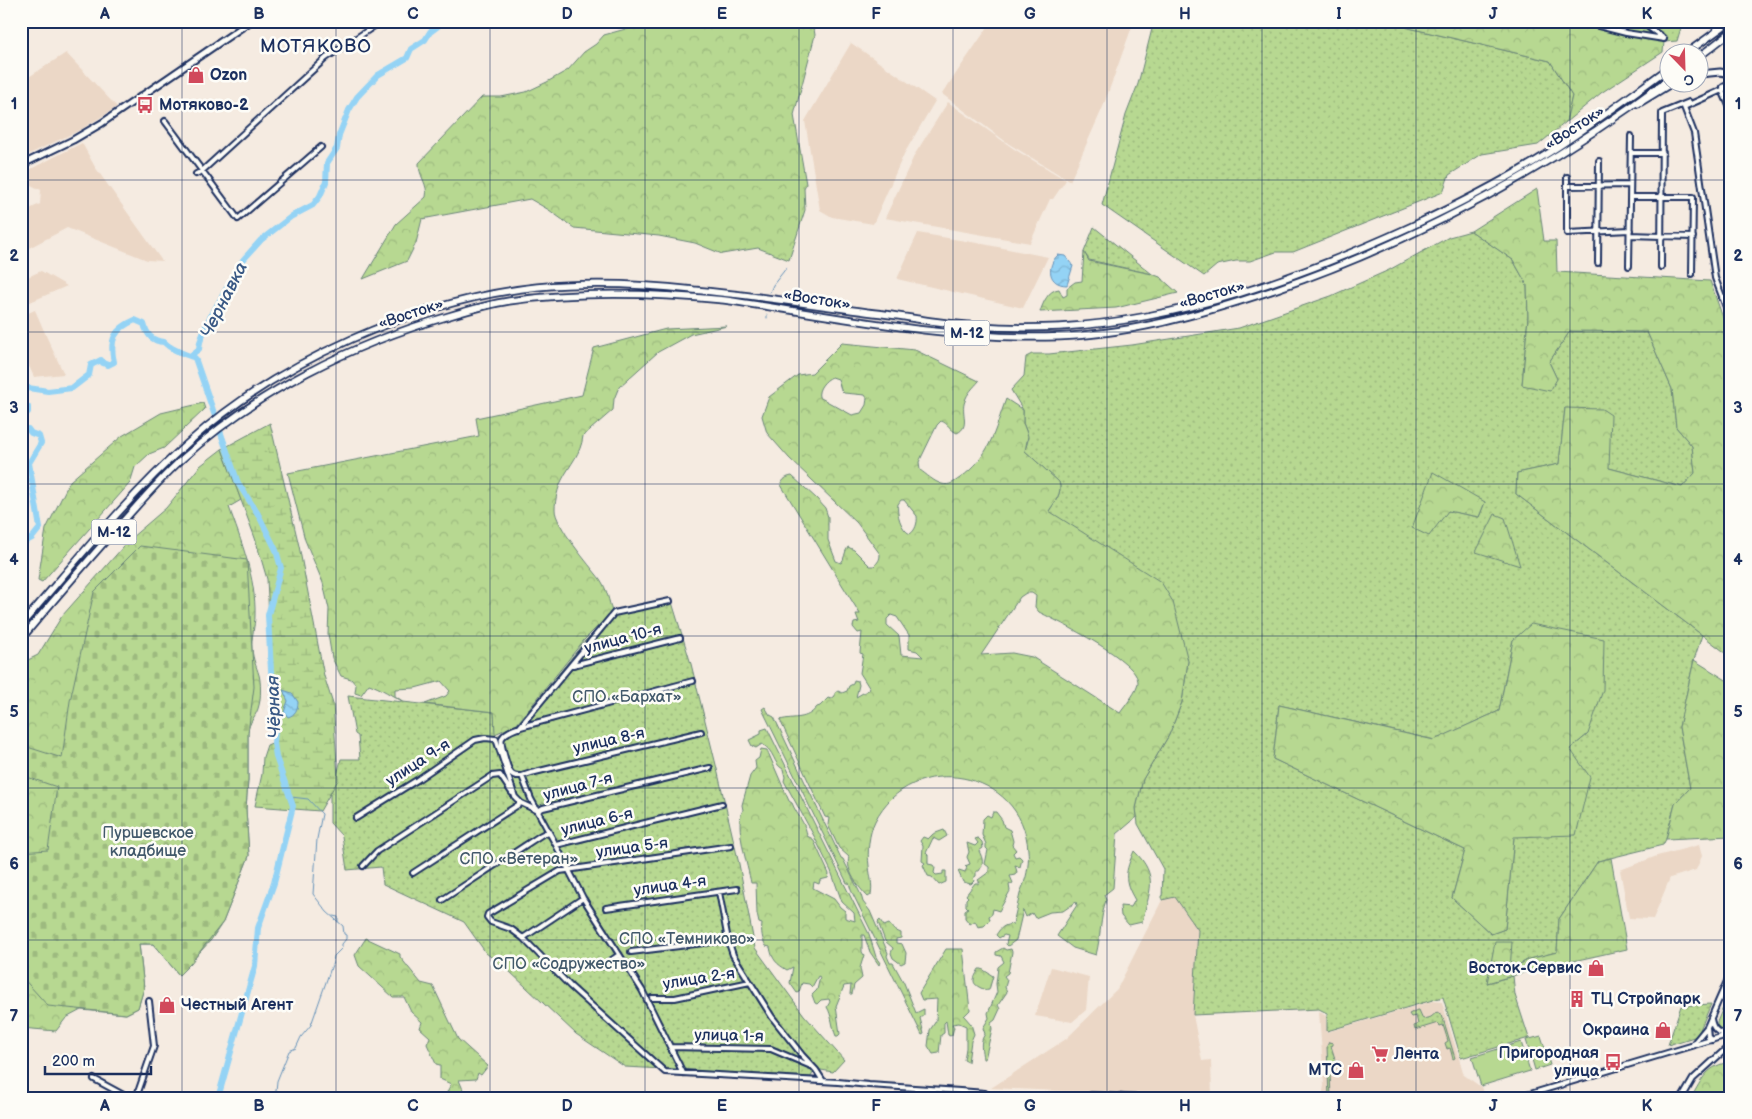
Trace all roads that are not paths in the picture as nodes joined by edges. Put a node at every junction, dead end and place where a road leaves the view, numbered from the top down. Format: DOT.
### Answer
graph roads {
  1 [pos="251,21"];
  2 [pos="382,21"];
  3 [pos="1579,21"];
  4 [pos="1640,21"];
  5 [pos="1725,21"];
  6 [pos="1731,21"];
  7 [pos="1731,32"];
  8 [pos="1701,42"];
  9 [pos="1702,42"];
  10 [pos="1710,48"];
  11 [pos="1710,73"];
  12 [pos="1660,74"];
  13 [pos="1731,74"];
  14 [pos="1660,85"];
  15 [pos="1731,85"];
  16 [pos="1722,90"];
  17 [pos="1660,91"];
  18 [pos="1731,110"];
  19 [pos="165,121"];
  20 [pos="1608,123"];
  21 [pos="1631,136"];
  22 [pos="321,147"];
  23 [pos="1631,153"];
  24 [pos="1662,153"];
  25 [pos="1600,160"];
  26 [pos="21,165"];
  27 [pos="202,171"];
  28 [pos="196,174"];
  29 [pos="1567,177"];
  30 [pos="1599,185"];
  31 [pos="1630,185"];
  32 [pos="1567,186"];
  33 [pos="1630,197"];
  34 [pos="1662,197"];
  35 [pos="1599,231"];
  36 [pos="1630,232"];
  37 [pos="1662,235"];
  38 [pos="1693,237"];
  39 [pos="1598,263"];
  40 [pos="1629,266"];
  41 [pos="1661,267"];
  42 [pos="1692,274"];
  43 [pos="1731,294"];
  44 [pos="1722,298"];
  45 [pos="1731,320"];
  46 [pos="670,601"];
  47 [pos="21,626"];
  48 [pos="680,638"];
  49 [pos="21,639"];
  50 [pos="572,665"];
  51 [pos="693,681"];
  52 [pos="519,728"];
  53 [pos="701,732"];
  54 [pos="710,768"];
  55 [pos="522,776"];
  56 [pos="515,797"];
  57 [pos="521,803"];
  58 [pos="722,804"];
  59 [pos="538,811"];
  60 [pos="356,818"];
  61 [pos="550,834"];
  62 [pos="556,845"];
  63 [pos="732,846"];
  64 [pos="363,866"];
  65 [pos="568,869"];
  66 [pos="413,873"];
  67 [pos="737,888"];
  68 [pos="719,892"];
  69 [pos="584,898"];
  70 [pos="442,900"];
  71 [pos="606,908"];
  72 [pos="522,938"];
  73 [pos="728,940"];
  74 [pos="631,952"];
  75 [pos="619,955"];
  76 [pos="603,966"];
  77 [pos="1731,972"];
  78 [pos="750,982"];
  79 [pos="652,998"];
  80 [pos="149,1001"];
  81 [pos="1711,1019"];
  82 [pos="1707,1027"];
  83 [pos="1729,1034"];
  84 [pos="1712,1040"];
  85 [pos="1731,1042"];
  86 [pos="1691,1046"];
  87 [pos="671,1047"];
  88 [pos="813,1067"];
  89 [pos="683,1073"];
  90 [pos="94,1079"];
  91 [pos="823,1081"];
  92 [pos="129,1098"];
  93 [pos="136,1098"];
  94 [pos="991,1098"];
  95 [pos="1090,1098"];
  96 [pos="1141,1098"];
  97 [pos="1517,1098"];
  98 [pos="1682,1098"];
  1 -- 26 [label="main road"];
  2 -- 27 [label="street"];
  3 -- 4 [label="street"];
  5 -- 8 [label="main road"];
  6 -- 9 [label="highway"];
  7 -- 10 [label="highway"];
  11 -- 13 [label="main road"];
  12 -- 47 [label="highway, «Восток» / М-12"];
  14 -- 20 [label="highway, «Восток» / М-12"];
  15 -- 16 [label="street"];
  15 -- 24 [label="street"];
  16 -- 18 [label="street"];
  16 -- 44 [label="street"];
  17 -- 20 [label="main road"];
  19 -- 27 [label="street"];
  20 -- 49 [label="highway, «Восток» / М-12"];
  21 -- 23 [label="street"];
  22 -- 27 [label="street"];
  23 -- 24 [label="street"];
  23 -- 31 [label="street"];
  24 -- 34 [label="street"];
  25 -- 30 [label="street"];
  27 -- 28 [label="street"];
  29 -- 32 [label="street"];
  30 -- 31 [label="street"];
  30 -- 32 [label="street"];
  30 -- 35 [label="street"];
  31 -- 33 [label="street"];
  32 -- 35 [label="street"];
  33 -- 34 [label="street"];
  33 -- 36 [label="street"];
  34 -- 37 [label="street"];
  34 -- 38 [label="street"];
  35 -- 36 [label="street"];
  35 -- 39 [label="street"];
  36 -- 37 [label="street"];
  36 -- 40 [label="street"];
  37 -- 38 [label="street"];
  37 -- 41 [label="street"];
  38 -- 42 [label="street"];
  43 -- 44 [label="street"];
  44 -- 45 [label="street"];
  46 -- 50 [label="street"];
  48 -- 50 [label="street, улица 10-я"];
  50 -- 52 [label="street"];
  51 -- 52 [label="street"];
  52 -- 55 [label="street"];
  53 -- 55 [label="street, улица 8-я"];
  54 -- 59 [label="street, улица 7-я"];
  55 -- 59 [label="street"];
  56 -- 57 [label="street"];
  56 -- 60 [label="street, улица 9-я"];
  56 -- 64 [label="street"];
  57 -- 59 [label="street, улица 7-я"];
  57 -- 66 [label="street, улица 7-я"];
  58 -- 62 [label="street, улица 6-я"];
  59 -- 61 [label="street"];
  61 -- 62 [label="street, улица 6-я"];
  61 -- 70 [label="street, улица 6-я"];
  62 -- 65 [label="street"];
  63 -- 65 [label="street, улица 5-я"];
  65 -- 69 [label="street"];
  65 -- 72 [label="street, улица 5-я"];
  67 -- 68 [label="street, улица 4-я"];
  68 -- 71 [label="street, улица 4-я"];
  68 -- 73 [label="street"];
  69 -- 72 [label="street"];
  69 -- 75 [label="street"];
  72 -- 89 [label="street"];
  73 -- 74 [label="street"];
  73 -- 78 [label="street"];
  75 -- 76 [label="street"];
  75 -- 87 [label="street"];
  77 -- 81 [label="street"];
  78 -- 79 [label="street, улица 2-я"];
  78 -- 88 [label="street"];
  80 -- 93 [label="street"];
  81 -- 82 [label="street"];
  81 -- 83 [label="street"];
  82 -- 84 [label="street"];
  82 -- 86 [label="street"];
  83 -- 84 [label="street"];
  84 -- 86 [label="street"];
  85 -- 98 [label="street"];
  86 -- 97 [label="street"];
  87 -- 88 [label="street, улица 1-я"];
  87 -- 89 [label="street"];
  88 -- 91 [label="street"];
  89 -- 91 [label="street"];
  90 -- 92 [label="street"];
  91 -- 94 [label="street"];
  95 -- 96 [label="street"];
}
